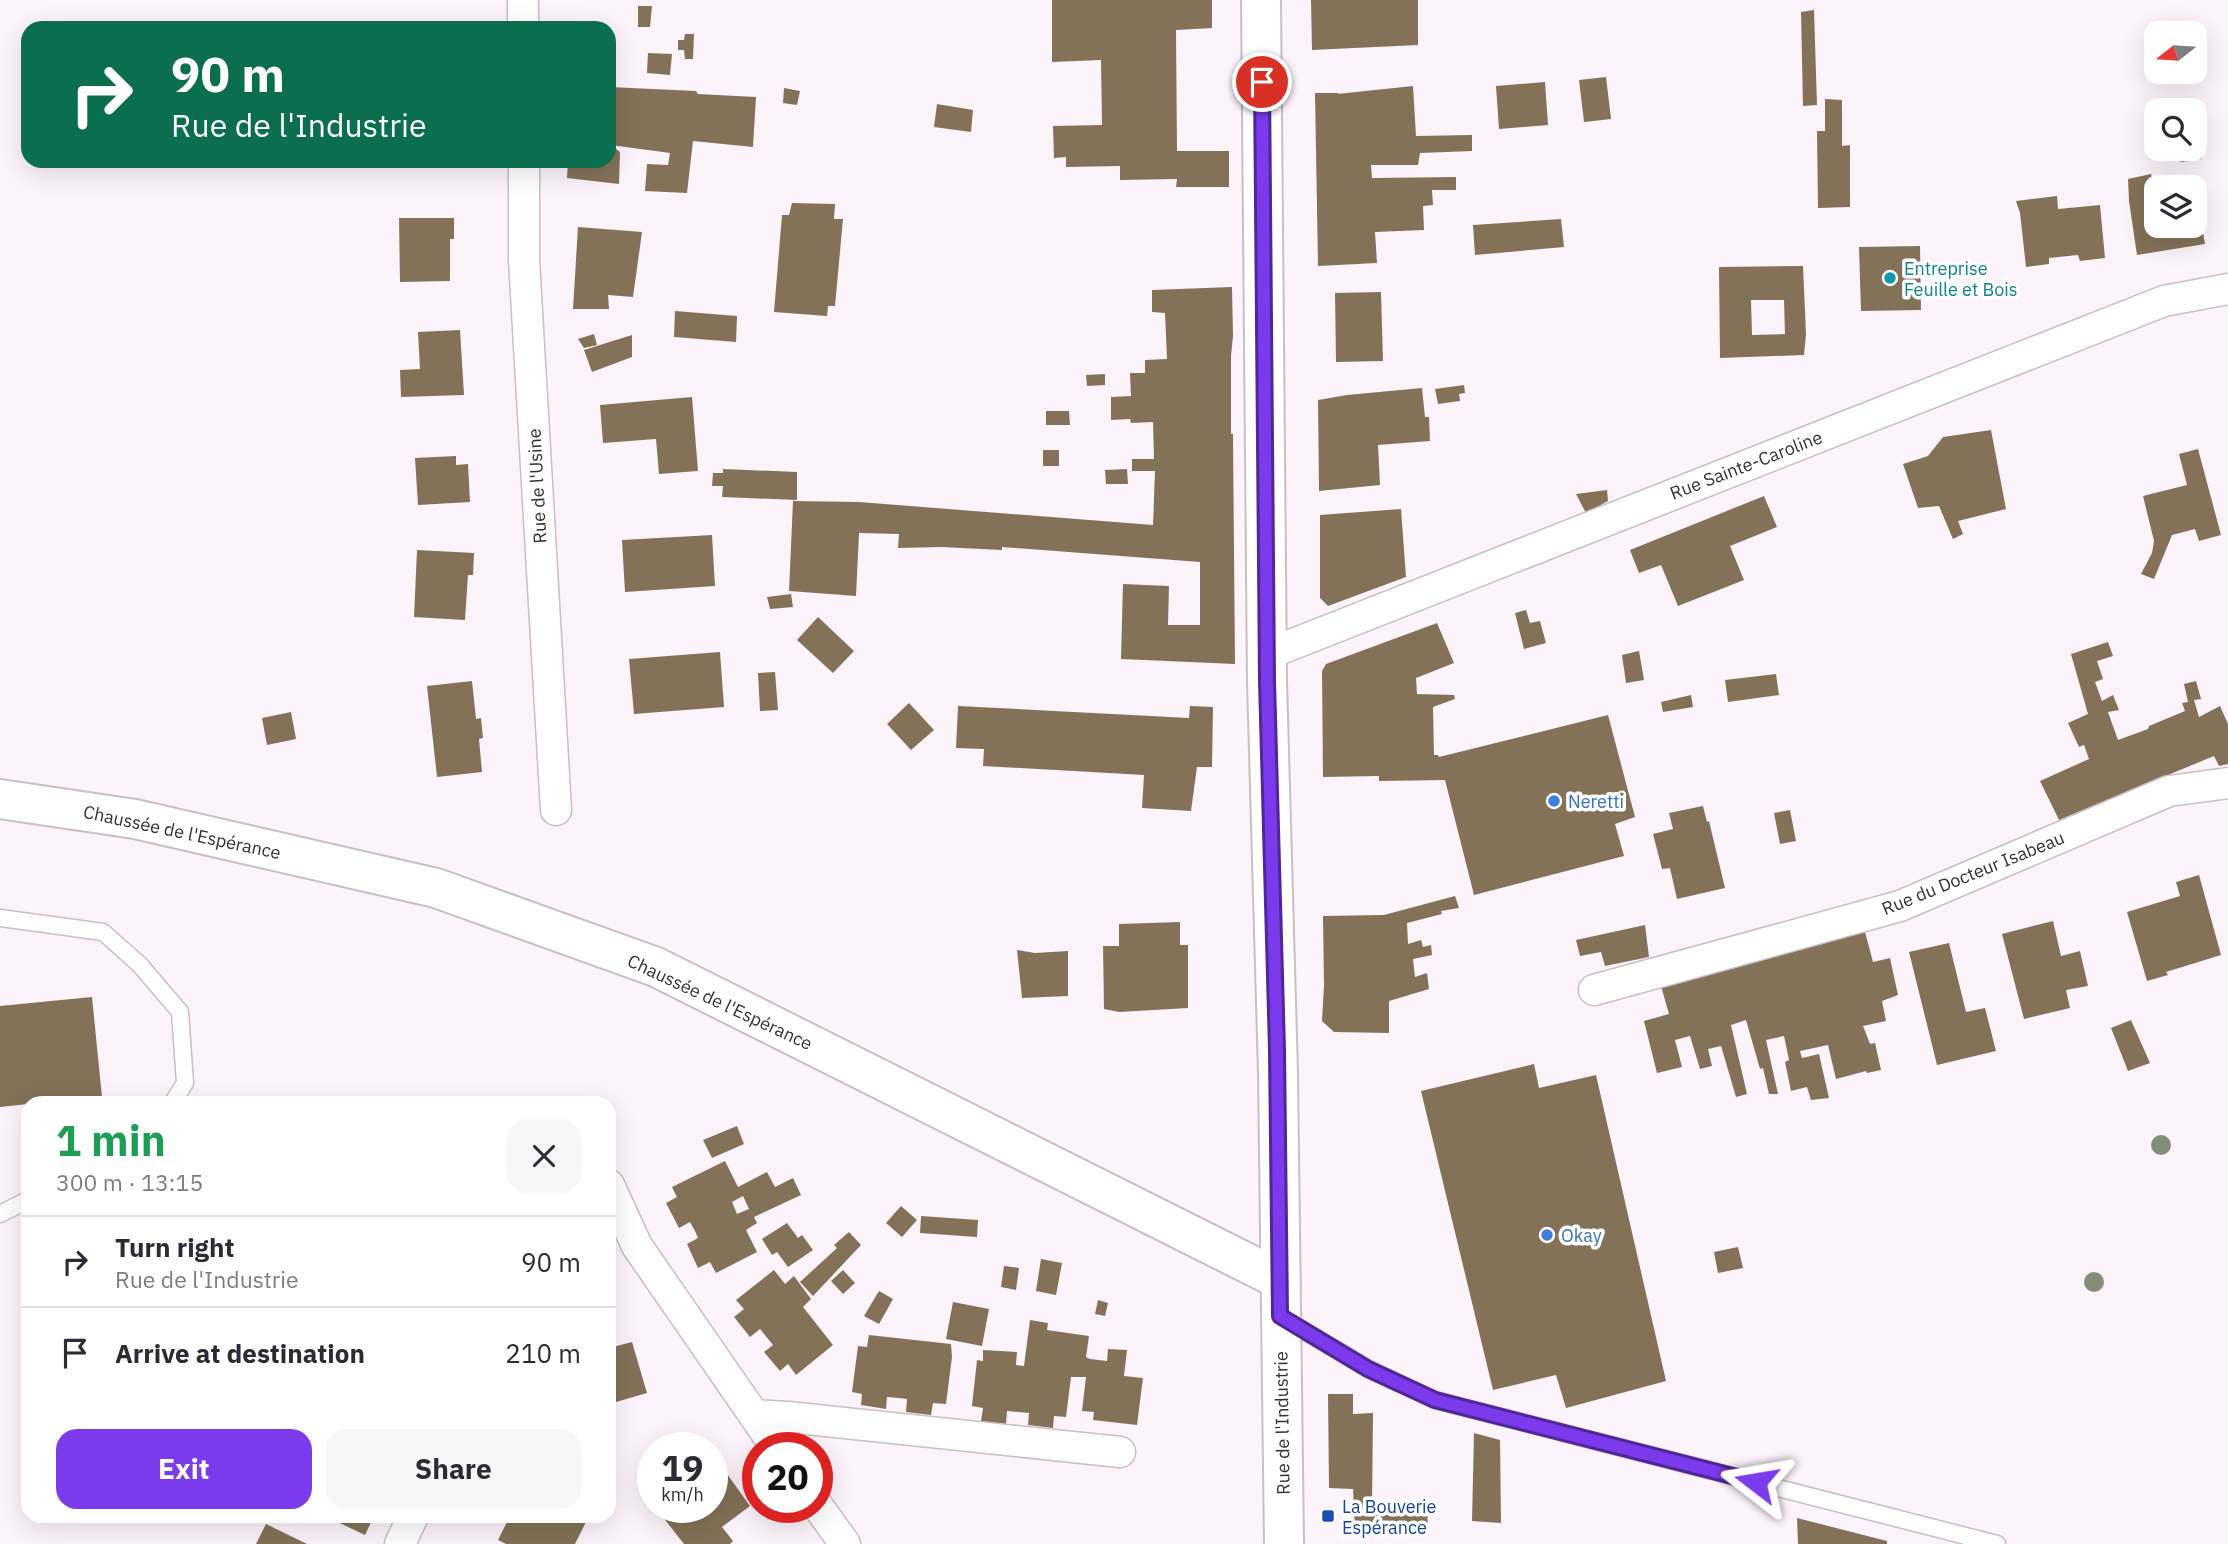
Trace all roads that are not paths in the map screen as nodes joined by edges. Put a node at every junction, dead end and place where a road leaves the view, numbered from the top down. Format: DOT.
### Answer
graph roads {
  1 [pos="523,0"];
  2 [pos="1261,0"];
  3 [pos="523,21"];
  4 [pos="524,168"];
  5 [pos="2228,289"];
  6 [pos="1268,654"];
  7 [pos="2228,783"];
  8 [pos="0,799"];
  9 [pos="556,810"];
  10 [pos="0,918"];
  11 [pos="1594,990"];
  12 [pos="177,1096"];
  13 [pos="616,1200"];
  14 [pos="21,1204"];
  15 [pos="0,1214"];
  16 [pos="1280,1298"];
  17 [pos="754,1415"];
  18 [pos="766,1432"];
  19 [pos="1120,1452"];
  20 [pos="410,1523"];
  21 [pos="830,1523"];
  22 [pos="400,1544"];
  23 [pos="845,1544"];
  24 [pos="1284,1544"];
  25 [pos="1997,1544"];
  1 -- 3 [label="street"];
  2 -- 6 [label="main road, Rue de l'Industrie"];
  4 -- 9 [label="street, Rue de l'Usine"];
  5 -- 6 [label="street, Rue Sainte-Caroline"];
  6 -- 16 [label="main road, Rue de l'Industrie"];
  7 -- 11 [label="street, Rue du Docteur Isabeau"];
  8 -- 16 [label="main road, Chaussée de l'Espérance"];
  10 -- 12 [label="lane"];
  13 -- 17 [label="street"];
  14 -- 15 [label="lane"];
  16 -- 24 [label="main road, Rue de l'Industrie"];
  16 -- 25 [label="lane"];
  17 -- 18 [label="street"];
  17 -- 19 [label="street"];
  20 -- 22 [label="street"];
  21 -- 23 [label="street"];
}
